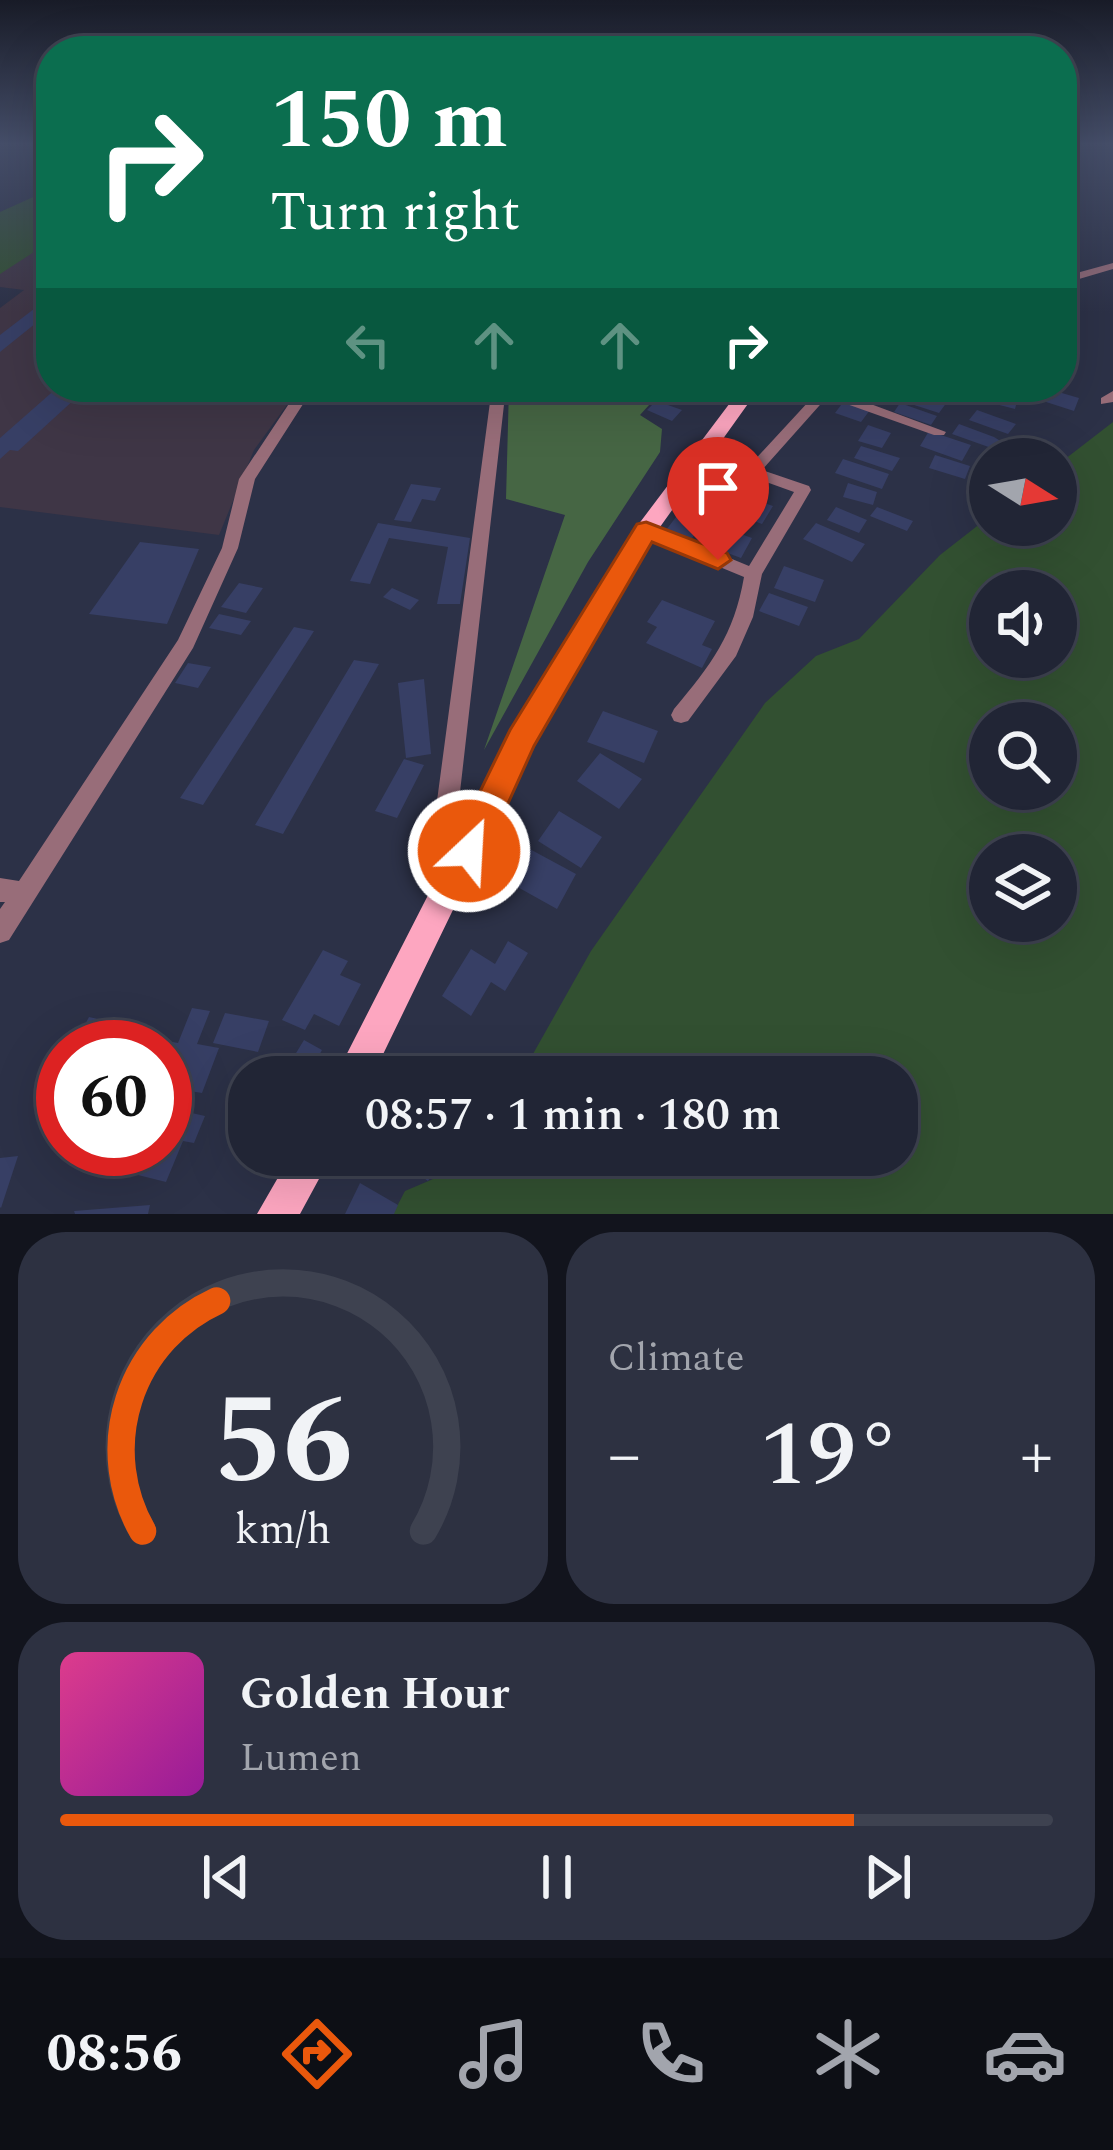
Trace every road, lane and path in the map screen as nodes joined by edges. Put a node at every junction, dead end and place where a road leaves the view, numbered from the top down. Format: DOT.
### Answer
graph roads {
  1 [pos="1113,266"];
  2 [pos="1077,277"];
  3 [pos="297,402"];
  4 [pos="497,402"];
  5 [pos="740,402"];
  6 [pos="817,402"];
  7 [pos="860,402"];
  8 [pos="939,432"];
  9 [pos="755,473"];
  10 [pos="680,483"];
  11 [pos="646,530"];
  12 [pos="753,574"];
  13 [pos="681,716"];
  14 [pos="469,851"];
  15 [pos="13,891"];
  16 [pos="0,932"];
  17 [pos="364,1056"];
  18 [pos="301,1176"];
  19 [pos="278,1214"];
  1 -- 2 [label="street"];
  3 -- 15 [label="street"];
  4 -- 14 [label="street"];
  5 -- 10 [label="main road"];
  6 -- 9 [label="street"];
  7 -- 8 [label="street"];
  9 -- 10 [label="street"];
  9 -- 12 [label="street"];
  10 -- 11 [label="main road"];
  11 -- 12 [label="street"];
  11 -- 14 [label="main road"];
  12 -- 13 [label="street"];
  14 -- 17 [label="main road"];
  15 -- 16 [label="street"];
  18 -- 19 [label="main road"];
}
